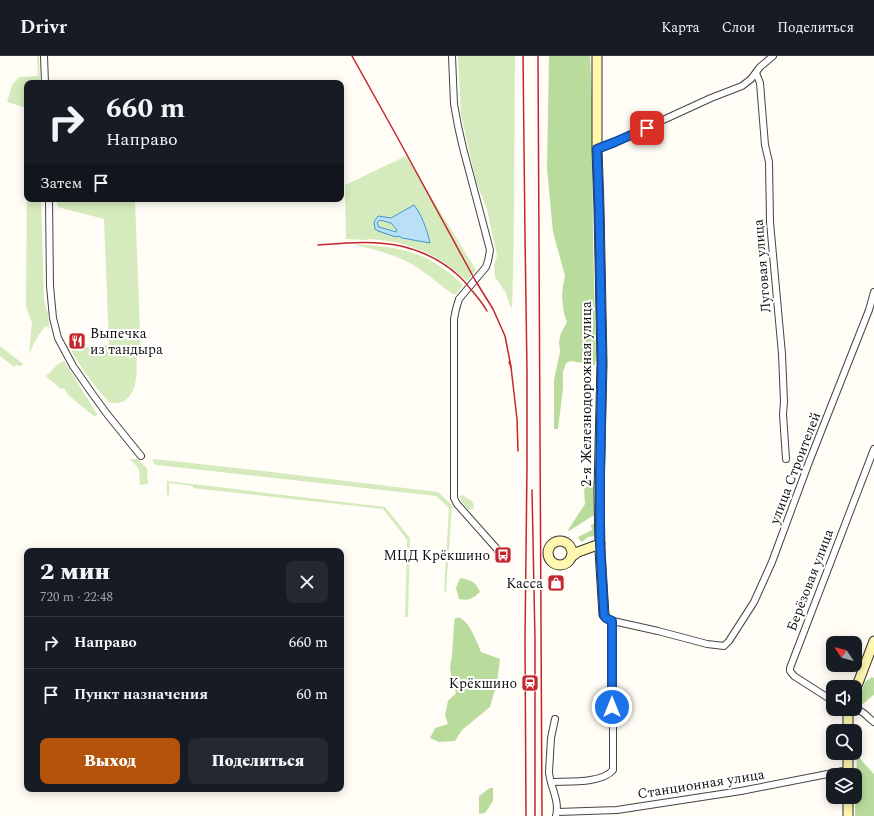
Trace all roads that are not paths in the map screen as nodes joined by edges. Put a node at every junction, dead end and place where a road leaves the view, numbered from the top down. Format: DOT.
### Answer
graph roads {
  1 [pos="44,56"];
  2 [pos="452,56"];
  3 [pos="597,56"];
  4 [pos="773,56"];
  5 [pos="756,73"];
  6 [pos="45,80"];
  7 [pos="597,149"];
  8 [pos="48,202"];
  9 [pos="874,292"];
  10 [pos="874,449"];
  11 [pos="141,456"];
  12 [pos="786,459"];
  13 [pos="600,544"];
  14 [pos="574,553"];
  15 [pos="500,556"];
  16 [pos="604,615"];
  17 [pos="612,621"];
  18 [pos="874,641"];
  19 [pos="859,680"];
  20 [pos="826,697"];
  21 [pos="862,712"];
  22 [pos="555,719"];
  23 [pos="874,722"];
  24 [pos="826,777"];
  25 [pos="551,782"];
  26 [pos="848,804"];
  27 [pos="556,814"];
  28 [pos="848,816"];
  1 -- 6 [label="street"];
  2 -- 15 [label="street"];
  3 -- 7 [label="street, 2-я Железнодорожная улица"];
  4 -- 5 [label="street"];
  5 -- 7 [label="street"];
  5 -- 12 [label="street, Луговая улица"];
  7 -- 13 [label="street, 2-я Железнодорожная улица"];
  8 -- 11 [label="street"];
  9 -- 17 [label="street, улица Строителей"];
  10 -- 20 [label="street, Берёзовая улица"];
  13 -- 14 [label="street"];
  13 -- 16 [label="street, 2-я Железнодорожная улица"];
  16 -- 17 [label="street, 2-я Железнодорожная улица"];
  17 -- 25 [label="street"];
  18 -- 19 [label="street"];
  21 -- 23 [label="street"];
  22 -- 25 [label="street"];
  24 -- 27 [label="street, Станционная улица"];
  25 -- 27 [label="street"];
  26 -- 28 [label="street"];
}
